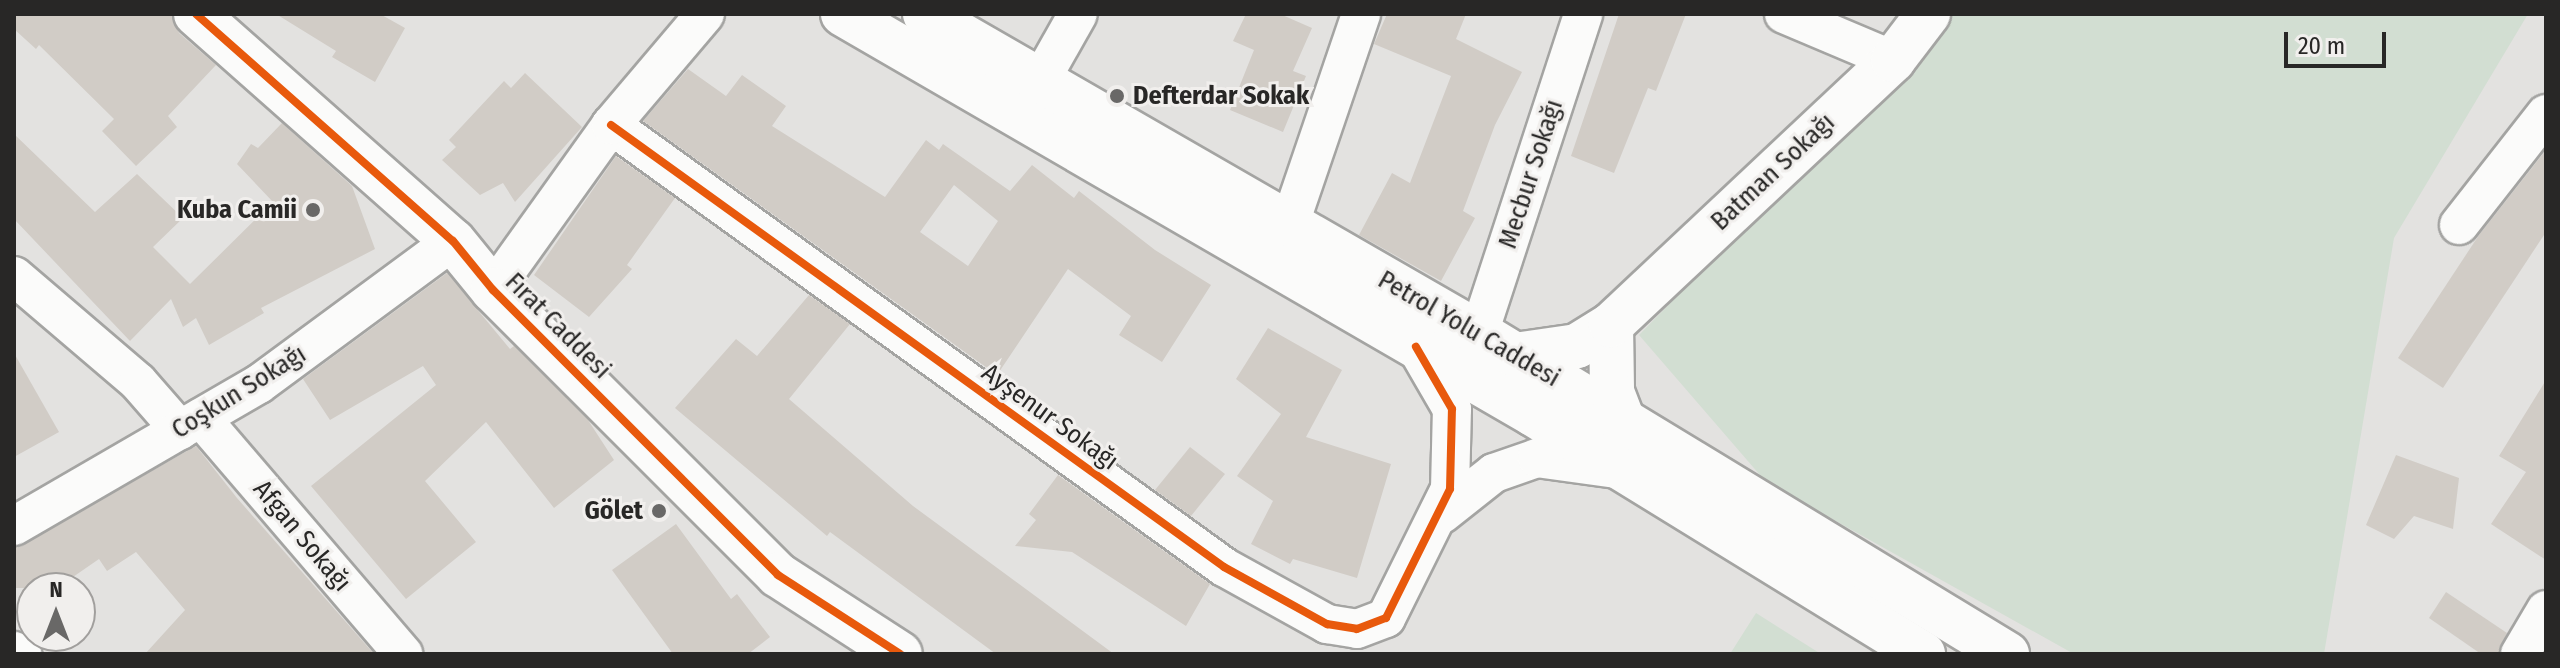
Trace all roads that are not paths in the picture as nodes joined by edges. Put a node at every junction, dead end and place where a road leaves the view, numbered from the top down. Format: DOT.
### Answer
graph roads {
  1 [pos="196,14"];
  2 [pos="705,14"];
  3 [pos="843,14"];
  4 [pos="925,14"];
  5 [pos="1078,14"];
  6 [pos="1361,14"];
  7 [pos="1583,14"];
  8 [pos="1784,14"];
  9 [pos="1928,14"];
  10 [pos="1893,60"];
  11 [pos="1029,99"];
  12 [pos="2546,114"];
  13 [pos="611,125"];
  14 [pos="2459,225"];
  15 [pos="1289,226"];
  16 [pos="453,241"];
  17 [pos="14,276"];
  18 [pos="493,290"];
  19 [pos="1611,325"];
  20 [pos="1479,333"];
  21 [pos="1416,347"];
  22 [pos="1515,355"];
  23 [pos="1623,421"];
  24 [pos="190,424"];
  25 [pos="1625,470"];
  26 [pos="1442,514"];
  27 [pos="14,526"];
  28 [pos="2546,610"];
  29 [pos="14,651"];
  30 [pos="22,654"];
  31 [pos="403,654"];
  32 [pos="900,654"];
  33 [pos="1923,654"];
  34 [pos="2007,654"];
  35 [pos="2520,654"];
  1 -- 16 [label="main road, Fırat Caddesi"];
  2 -- 13 [label="street"];
  3 -- 11 [label="main road, Petrol Yolu Caddesi"];
  4 -- 11 [label="main road, Petrol Yolu Caddesi"];
  5 -- 11 [label="street"];
  6 -- 15 [label="street"];
  7 -- 20 [label="street, Mecbur Sokağı"];
  8 -- 10 [label="street"];
  9 -- 10 [label="main road, Batman Sokağı"];
  10 -- 19 [label="main road, Batman Sokağı"];
  11 -- 15 [label="main road, Petrol Yolu Caddesi"];
  11 -- 21 [label="main road, Petrol Yolu Caddesi"];
  12 -- 14 [label="street"];
  13 -- 18 [label="street"];
  13 -- 26 [label="street, Ayşenur Sokağı"];
  15 -- 20 [label="main road, Petrol Yolu Caddesi"];
  16 -- 18 [label="main road, Fırat Caddesi"];
  16 -- 24 [label="street, Coşkun Sokağı"];
  17 -- 24 [label="street, Afgan Sokağı"];
  18 -- 32 [label="main road, Fırat Caddesi"];
  19 -- 22 [label="main road, Batman Sokağı"];
  19 -- 23 [label="main road"];
  20 -- 22 [label="main road, Petrol Yolu Caddesi"];
  21 -- 25 [label="main road, Petrol Yolu Caddesi"];
  21 -- 26 [label="street"];
  22 -- 23 [label="main road, Petrol Yolu Caddesi"];
  23 -- 34 [label="main road, Petrol Yolu Caddesi"];
  24 -- 27 [label="street, Coşkun Sokağı"];
  24 -- 31 [label="street, Afgan Sokağı"];
  25 -- 26 [label="street"];
  25 -- 33 [label="main road, Petrol Yolu Caddesi"];
  28 -- 35 [label="street"];
  29 -- 30 [label="street"];
}
